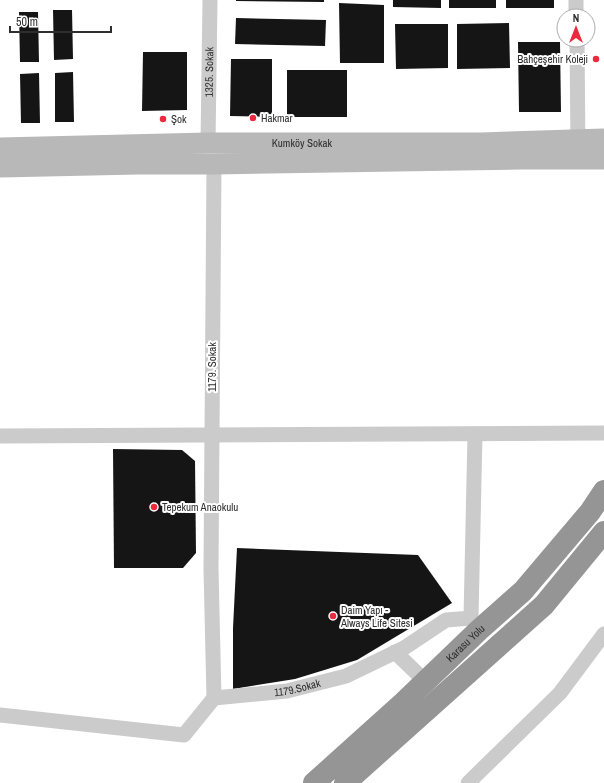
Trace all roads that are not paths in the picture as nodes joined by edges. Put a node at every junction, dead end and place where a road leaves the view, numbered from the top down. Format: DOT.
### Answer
graph roads {
  1 [pos="210,0"];
  2 [pos="577,48"];
  3 [pos="604,139"];
  4 [pos="208,143"];
  5 [pos="0,148"];
  6 [pos="578,149"];
  7 [pos="604,159"];
  8 [pos="214,164"];
  9 [pos="0,166"];
  10 [pos="604,433"];
  11 [pos="475,434"];
  12 [pos="212,435"];
  13 [pos="0,436"];
  14 [pos="604,492"];
  15 [pos="604,532"];
  16 [pos="480,619"];
  17 [pos="604,634"];
  18 [pos="395,652"];
  19 [pos="426,682"];
  20 [pos="214,698"];
  21 [pos="0,715"];
  22 [pos="314,783"];
  23 [pos="345,783"];
  24 [pos="468,783"];
  1 -- 4 [label="street, 1325. Sokak"];
  2 -- 6 [label="street"];
  3 -- 6 [label="main road, Kumköy Sokak"];
  4 -- 5 [label="main road, Kumköy Sokak"];
  4 -- 6 [label="main road, Kumköy Sokak"];
  6 -- 7 [label="main road, Kumköy Sokak"];
  6 -- 8 [label="main road, Kumköy Sokak"];
  8 -- 9 [label="main road, Kumköy Sokak"];
  8 -- 12 [label="street, 1179. Sokak"];
  10 -- 11 [label="street"];
  11 -- 12 [label="street"];
  11 -- 16 [label="street"];
  12 -- 13 [label="street"];
  12 -- 20 [label="street, 1179. Sokak"];
  14 -- 16 [label="highway, Karasu Yolu"];
  15 -- 23 [label="highway"];
  16 -- 18 [label="street, 1179.Sokak"];
  16 -- 19 [label="highway, Karasu Yolu"];
  17 -- 24 [label="street"];
  18 -- 19 [label="street"];
  18 -- 20 [label="street, 1179.Sokak"];
  19 -- 22 [label="highway, Karasu Yolu"];
  20 -- 21 [label="street"];
}
